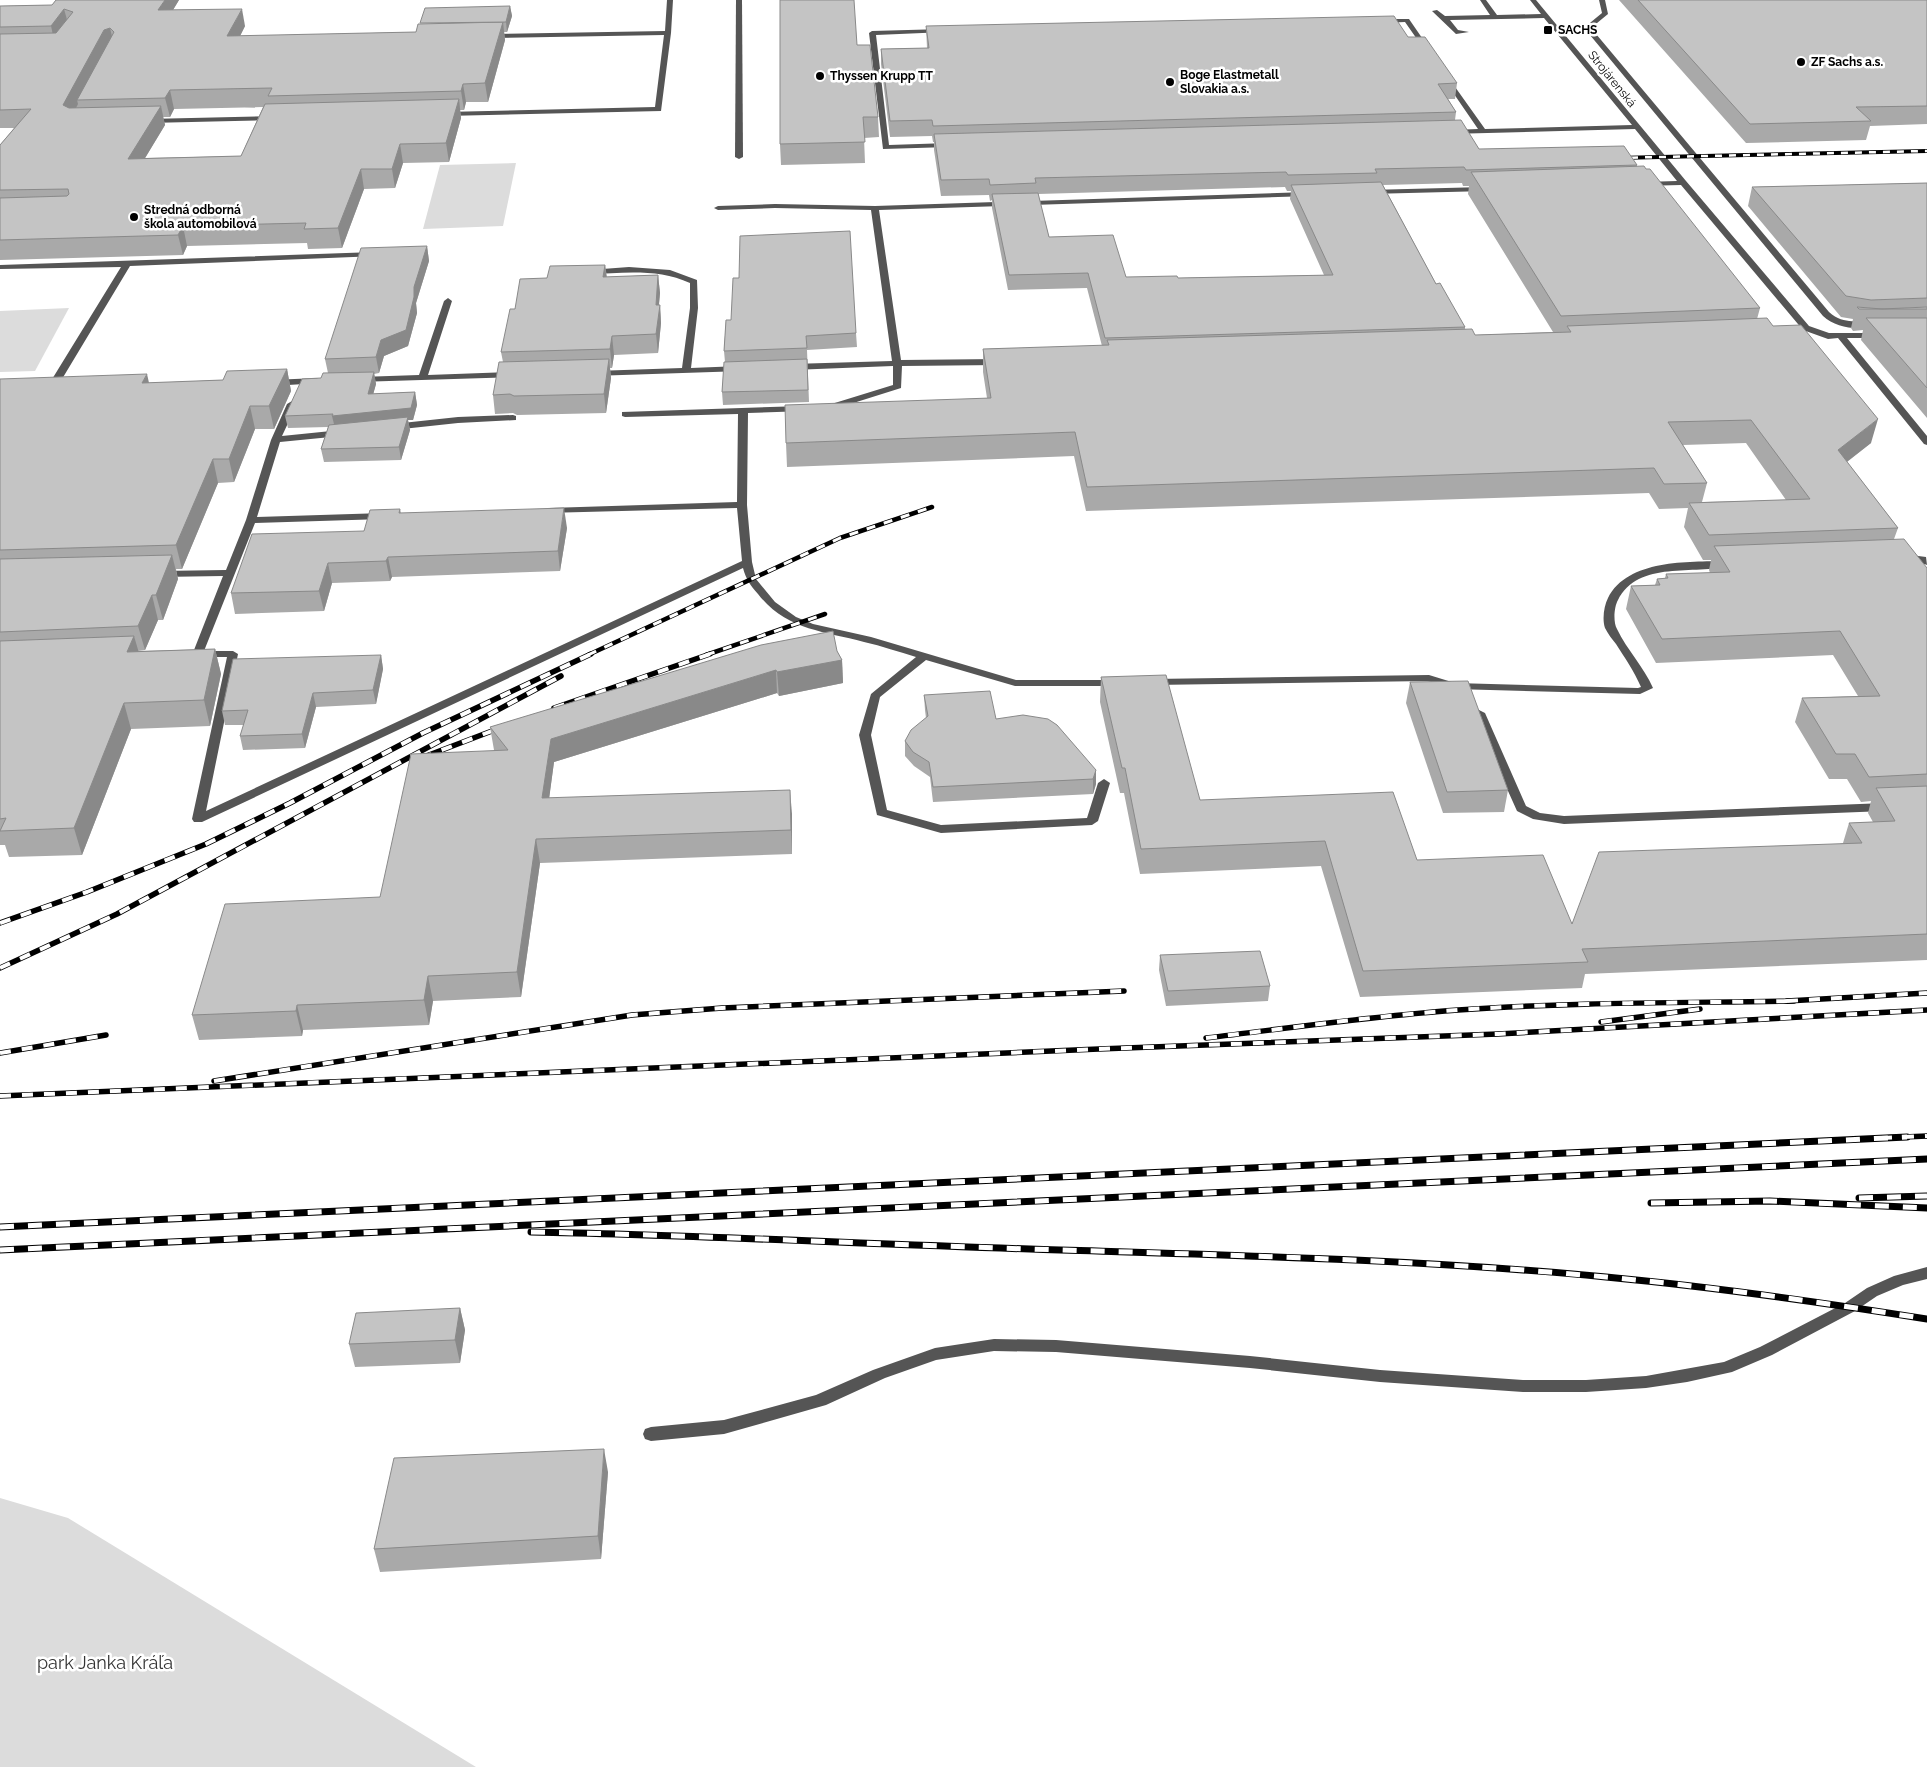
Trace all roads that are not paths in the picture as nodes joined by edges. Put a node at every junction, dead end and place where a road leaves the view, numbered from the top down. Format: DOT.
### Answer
graph roads {
  1 [pos="670,0"];
  2 [pos="740,0"];
  3 [pos="1483,0"];
  4 [pos="1533,0"];
  5 [pos="1602,0"];
  6 [pos="1435,11"];
  7 [pos="1546,16"];
  8 [pos="1455,17"];
  9 [pos="1495,17"];
  10 [pos="1445,18"];
  11 [pos="1377,21"];
  12 [pos="952,31"];
  13 [pos="668,33"];
  14 [pos="481,36"];
  15 [pos="1430,55"];
  16 [pos="1441,70"];
  17 [pos="440,114"];
  18 [pos="282,118"];
  19 [pos="144,121"];
  20 [pos="1637,127"];
  21 [pos="1483,131"];
  22 [pos="1443,132"];
  23 [pos="956,145"];
  24 [pos="739,157"];
  25 [pos="1683,183"];
  26 [pos="1633,185"];
  27 [pos="1493,189"];
  28 [pos="1364,192"];
  29 [pos="1314,194"];
  30 [pos="718,208"];
  31 [pos="876,208"];
  32 [pos="383,254"];
  33 [pos="127,264"];
  34 [pos="0,267"];
  35 [pos="580,272"];
  36 [pos="448,301"];
  37 [pos="1878,324"];
  38 [pos="1889,335"];
  39 [pos="1841,336"];
  40 [pos="897,362"];
  41 [pos="1006,362"];
  42 [pos="782,367"];
  43 [pos="753,369"];
  44 [pos="686,372"];
  45 [pos="588,374"];
  46 [pos="520,375"];
  47 [pos="423,377"];
  48 [pos="349,380"];
  49 [pos="330,381"];
  50 [pos="302,382"];
  51 [pos="259,383"];
  52 [pos="51,389"];
  53 [pos="743,411"];
  54 [pos="625,414"];
  55 [pos="513,418"];
  56 [pos="382,428"];
  57 [pos="353,432"];
  58 [pos="276,440"];
  59 [pos="1927,442"];
  60 [pos="742,505"];
  61 [pos="536,511"];
  62 [pos="398,516"];
  63 [pos="251,520"];
  64 [pos="1892,557"];
  65 [pos="746,562"];
  66 [pos="1927,562"];
  67 [pos="1735,564"];
  68 [pos="230,573"];
  69 [pos="150,575"];
  70 [pos="178,654"];
  71 [pos="198,654"];
  72 [pos="924,656"];
  73 [pos="1454,686"];
  74 [pos="1104,783"];
  75 [pos="1898,806"];
  76 [pos="1927,1272"];
  77 [pos="651,1434"];
  1 -- 13 [label="street"];
  2 -- 24 [label="street"];
  3 -- 9 [label="street"];
  4 -- 7 [label="street, Strojárenská"];
  5 -- 37 [label="street"];
  6 -- 10 [label="street"];
  7 -- 9 [label="street"];
  7 -- 20 [label="street, Strojárenská"];
  8 -- 9 [label="street"];
  8 -- 10 [label="street"];
  8 -- 10 [label="street"];
  11 -- 15 [label="street"];
  12 -- 23 [label="street"];
  13 -- 14 [label="street"];
  13 -- 17 [label="street"];
  16 -- 21 [label="street"];
  18 -- 19 [label="street"];
  20 -- 21 [label="street"];
  20 -- 25 [label="street, Strojárenská"];
  21 -- 22 [label="street"];
  25 -- 26 [label="street"];
  25 -- 39 [label="street, Strojárenská"];
  27 -- 28 [label="street"];
  29 -- 31 [label="street"];
  30 -- 31 [label="street"];
  31 -- 40 [label="street"];
  32 -- 33 [label="street"];
  33 -- 34 [label="street"];
  33 -- 52 [label="street"];
  35 -- 44 [label="street"];
  36 -- 47 [label="street"];
  38 -- 39 [label="street"];
  39 -- 59 [label="street"];
  40 -- 41 [label="street"];
  40 -- 42 [label="street"];
  40 -- 53 [label="street"];
  43 -- 44 [label="street"];
  44 -- 45 [label="street"];
  46 -- 47 [label="street"];
  47 -- 48 [label="street"];
  49 -- 50 [label="street"];
  50 -- 51 [label="street"];
  50 -- 58 [label="street"];
  53 -- 54 [label="street"];
  53 -- 60 [label="street"];
  55 -- 56 [label="street"];
  57 -- 58 [label="street"];
  58 -- 63 [label="street"];
  60 -- 61 [label="street"];
  60 -- 65 [label="street"];
  62 -- 63 [label="street"];
  63 -- 68 [label="street"];
  64 -- 66 [label="street"];
  65 -- 71 [label="street"];
  65 -- 72 [label="street"];
  67 -- 73 [label="street"];
  68 -- 69 [label="street"];
  68 -- 71 [label="street"];
  70 -- 71 [label="street"];
  72 -- 73 [label="street"];
  72 -- 74 [label="street"];
  73 -- 75 [label="street"];
  76 -- 77 [label="street"];
}
